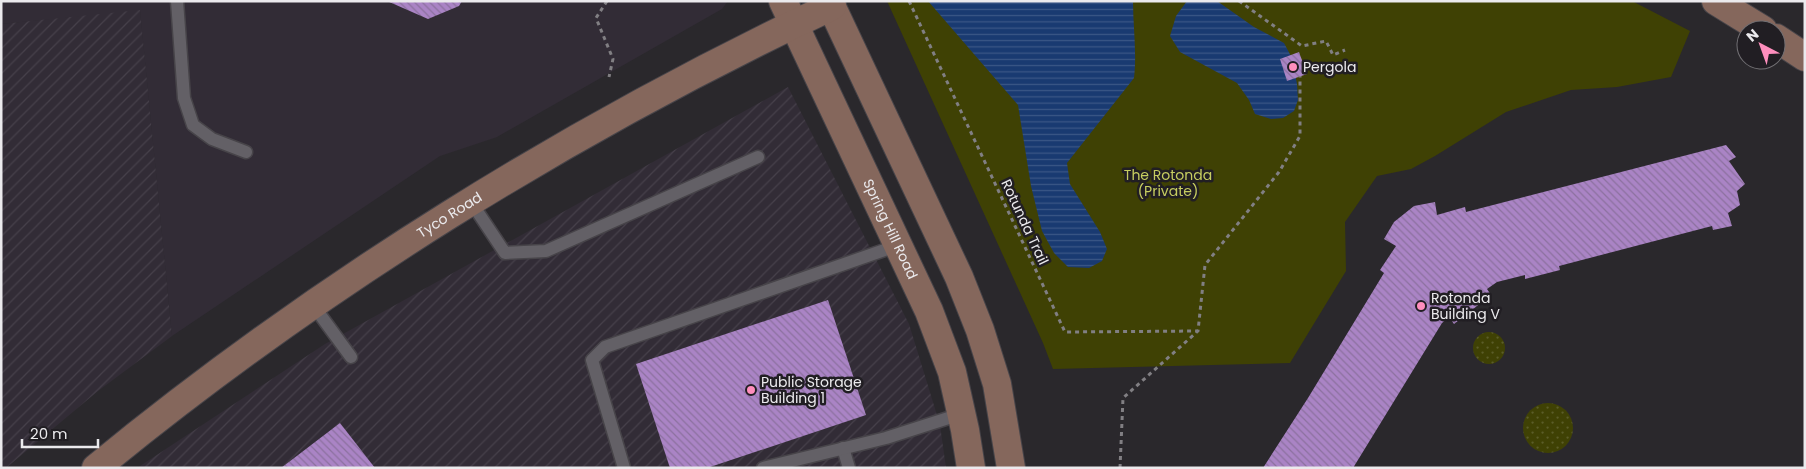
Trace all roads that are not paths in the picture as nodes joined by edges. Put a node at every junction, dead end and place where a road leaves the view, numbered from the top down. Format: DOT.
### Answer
graph roads {
  1 [pos="177,1"];
  2 [pos="1716,1"];
  3 [pos="830,3"];
  4 [pos="788,12"];
  5 [pos="1747,20"];
  6 [pos="1786,45"];
  7 [pos="1805,57"];
  8 [pos="246,152"];
  9 [pos="758,157"];
  10 [pos="470,202"];
  11 [pos="899,245"];
  12 [pos="313,305"];
  13 [pos="351,357"];
  14 [pos="961,414"];
  15 [pos="842,448"];
  16 [pos="109,461"];
  17 [pos="624,468"];
  18 [pos="763,468"];
  19 [pos="849,468"];
  20 [pos="971,468"];
  21 [pos="1011,468"];
  1 -- 8 [label="lane"];
  2 -- 5 [label="main road"];
  3 -- 4 [label="main road, Tyco Road"];
  3 -- 21 [label="main road"];
  4 -- 10 [label="main road, Tyco Road"];
  4 -- 11 [label="main road, Spring Hill Road"];
  6 -- 7 [label="main road"];
  9 -- 10 [label="lane"];
  10 -- 12 [label="main road, Tyco Road"];
  11 -- 14 [label="main road, Spring Hill Road"];
  11 -- 17 [label="lane"];
  12 -- 13 [label="lane"];
  12 -- 16 [label="main road, Tyco Road"];
  14 -- 15 [label="lane"];
  14 -- 20 [label="main road, Spring Hill Road"];
  15 -- 18 [label="lane"];
  15 -- 19 [label="lane"];
}
